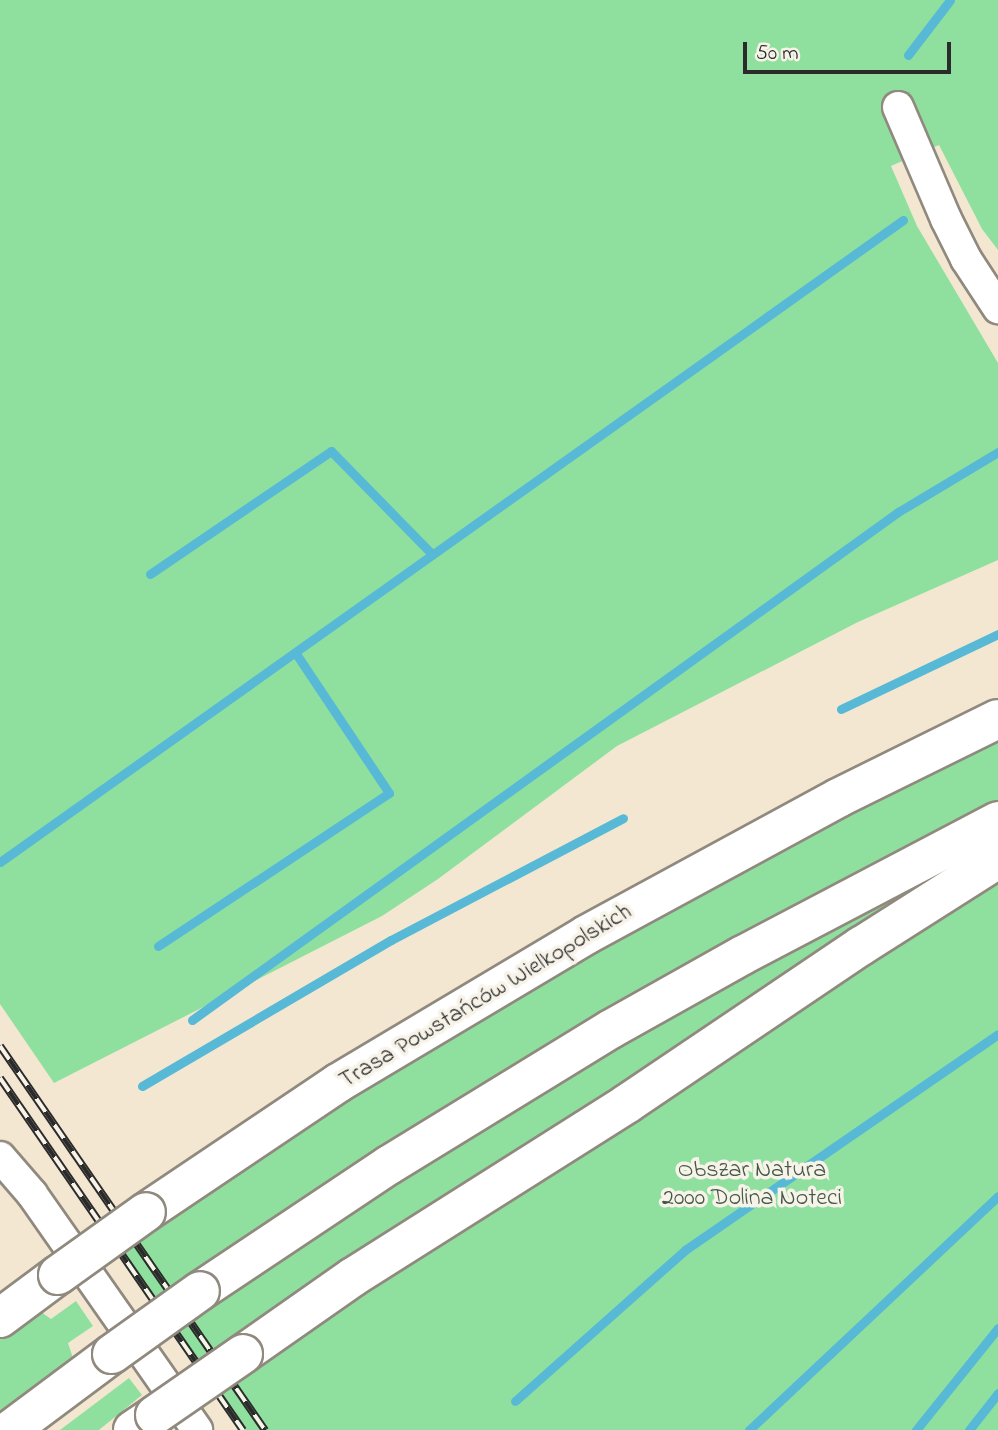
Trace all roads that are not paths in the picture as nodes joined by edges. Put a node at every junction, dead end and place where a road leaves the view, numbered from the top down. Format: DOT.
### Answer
graph roads {
  1 [pos="898,107"];
  2 [pos="998,308"];
  3 [pos="998,719"];
  4 [pos="998,821"];
  5 [pos="998,859"];
  6 [pos="0,1157"];
  7 [pos="0,1318"];
  8 [pos="144,1422"];
  9 [pos="10,1430"];
  10 [pos="197,1430"];
  1 -- 2 [label="street"];
  3 -- 7 [label="highway, Trasa Powstańców Wielkopolskich, bridge"];
  4 -- 9 [label="highway, bridge"];
  5 -- 8 [label="highway, bridge"];
  6 -- 10 [label="street"];
}
